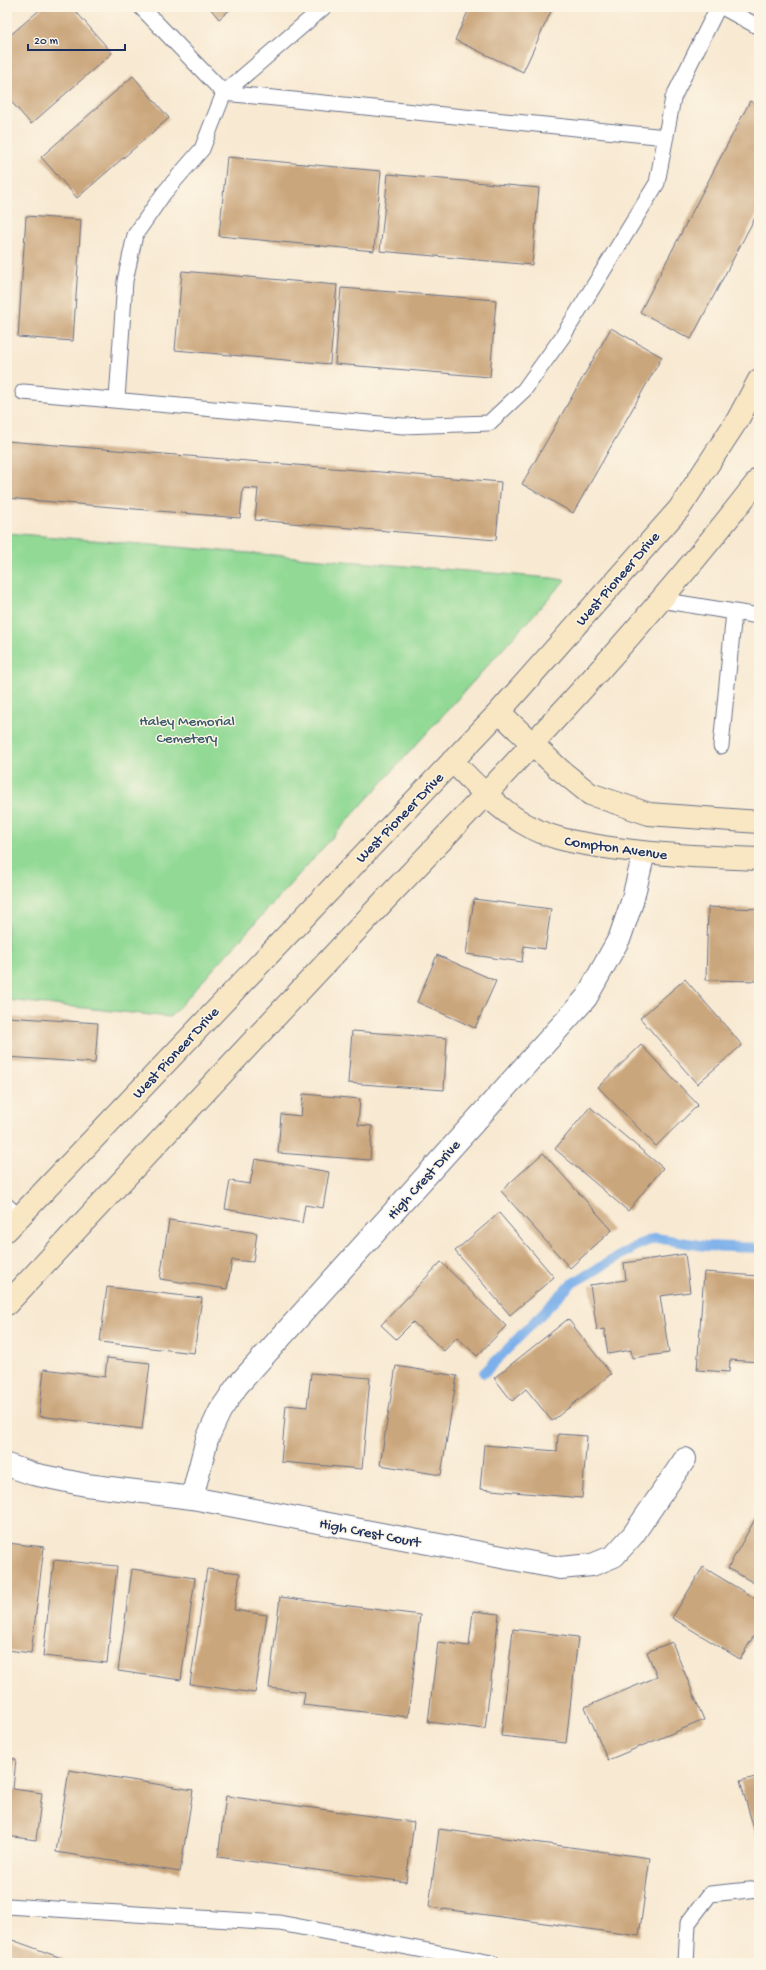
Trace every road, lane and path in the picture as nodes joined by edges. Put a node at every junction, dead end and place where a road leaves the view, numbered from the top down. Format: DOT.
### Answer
graph roads {
  1 [pos="140,7"];
  2 [pos="324,7"];
  3 [pos="718,7"];
  4 [pos="722,7"];
  5 [pos="759,28"];
  6 [pos="224,93"];
  7 [pos="666,138"];
  8 [pos="759,380"];
  9 [pos="23,392"];
  10 [pos="117,399"];
  11 [pos="759,479"];
  12 [pos="660,600"];
  13 [pos="734,612"];
  14 [pos="759,616"];
  15 [pos="499,712"];
  16 [pos="533,744"];
  17 [pos="721,746"];
  18 [pos="452,761"];
  19 [pos="486,794"];
  20 [pos="759,822"];
  21 [pos="644,854"];
  22 [pos="759,859"];
  23 [pos="11,1218"];
  24 [pos="7,1304"];
  25 [pos="685,1459"];
  26 [pos="7,1465"];
  27 [pos="192,1498"];
  28 [pos="759,1889"];
  29 [pos="7,1906"];
  30 [pos="491,1963"];
  31 [pos="686,1963"];
  1 -- 6 [label="lane"];
  2 -- 6 [label="lane"];
  3 -- 7 [label="lane"];
  4 -- 5 [label="lane"];
  6 -- 7 [label="lane"];
  6 -- 10 [label="lane"];
  7 -- 10 [label="lane"];
  8 -- 15 [label="main road, West Pioneer Drive"];
  9 -- 10 [label="lane"];
  11 -- 12 [label="main road"];
  12 -- 13 [label="lane"];
  12 -- 16 [label="main road"];
  13 -- 14 [label="lane"];
  13 -- 17 [label="lane"];
  15 -- 16 [label="main road"];
  15 -- 18 [label="main road, West Pioneer Drive"];
  16 -- 19 [label="main road"];
  16 -- 20 [label="main road"];
  18 -- 19 [label="main road, Compton Avenue"];
  18 -- 23 [label="main road, West Pioneer Drive"];
  19 -- 21 [label="main road, Compton Avenue"];
  19 -- 24 [label="main road"];
  21 -- 22 [label="main road, Compton Avenue"];
  21 -- 27 [label="street, High Crest Drive"];
  25 -- 27 [label="street, High Crest Court"];
  26 -- 27 [label="street, High Crest Court"];
  28 -- 31 [label="lane"];
  29 -- 30 [label="lane"];
}
